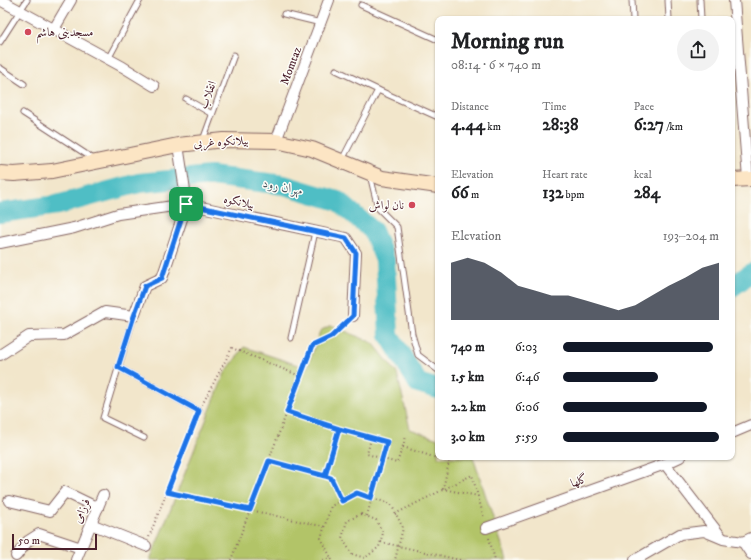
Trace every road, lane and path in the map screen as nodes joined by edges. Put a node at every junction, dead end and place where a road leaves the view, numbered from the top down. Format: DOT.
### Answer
graph roads {
  1 [pos="0,0"];
  2 [pos="26,0"];
  3 [pos="71,0"];
  4 [pos="140,0"];
  5 [pos="330,0"];
  6 [pos="632,0"];
  7 [pos="668,0"];
  8 [pos="700,0"];
  9 [pos="734,0"];
  10 [pos="361,5"];
  11 [pos="20,11"];
  12 [pos="284,14"];
  13 [pos="633,16"];
  14 [pos="669,16"];
  15 [pos="701,16"];
  16 [pos="321,23"];
  17 [pos="54,29"];
  18 [pos="435,39"];
  19 [pos="0,42"];
  20 [pos="234,55"];
  21 [pos="108,59"];
  22 [pos="0,68"];
  23 [pos="336,70"];
  24 [pos="24,84"];
  25 [pos="154,86"];
  26 [pos="378,90"];
  27 [pos="186,99"];
  28 [pos="23,113"];
  29 [pos="212,114"];
  30 [pos="435,116"];
  31 [pos="276,141"];
  32 [pos="202,143"];
  33 [pos="178,145"];
  34 [pos="342,161"];
  35 [pos="98,162"];
  36 [pos="0,173"];
  37 [pos="369,173"];
  38 [pos="749,179"];
  39 [pos="735,180"];
  40 [pos="435,186"];
  41 [pos="186,204"];
  42 [pos="315,232"];
  43 [pos="0,243"];
  44 [pos="134,316"];
  45 [pos="353,316"];
  46 [pos="291,338"];
  47 [pos="0,355"];
  48 [pos="118,367"];
  49 [pos="435,368"];
  50 [pos="300,376"];
  51 [pos="199,411"];
  52 [pos="287,412"];
  53 [pos="751,425"];
  54 [pos="339,429"];
  55 [pos="735,433"];
  56 [pos="406,437"];
  57 [pos="144,438"];
  58 [pos="371,439"];
  59 [pos="402,447"];
  60 [pos="435,458"];
  61 [pos="382,459"];
  62 [pos="443,460"];
  63 [pos="674,460"];
  64 [pos="269,461"];
  65 [pos="449,462"];
  66 [pos="665,464"];
  67 [pos="472,475"];
  68 [pos="325,476"];
  69 [pos="443,490"];
  70 [pos="167,492"];
  71 [pos="103,495"];
  72 [pos="478,496"];
  73 [pos="371,498"];
  74 [pos="9,501"];
  75 [pos="342,501"];
  76 [pos="98,508"];
  77 [pos="250,510"];
  78 [pos="396,514"];
  79 [pos="367,516"];
  80 [pos="91,524"];
  81 [pos="325,527"];
  82 [pos="486,528"];
  83 [pos="723,539"];
  84 [pos="747,540"];
  85 [pos="381,542"];
  86 [pos="146,546"];
  87 [pos="398,546"];
  88 [pos="81,548"];
  89 [pos="751,554"];
  90 [pos="16,556"];
  91 [pos="332,559"];
  92 [pos="76,560"];
  93 [pos="231,560"];
  94 [pos="324,560"];
  95 [pos="395,560"];
  96 [pos="460,560"];
  97 [pos="637,560"];
  1 -- 11 [label="street"];
  2 -- 11 [label="lane"];
  3 -- 17 [label="street"];
  4 -- 21 [label="lane"];
  5 -- 16 [label="street, Momtaz"];
  6 -- 13 [label="lane"];
  7 -- 14 [label="lane"];
  8 -- 15 [label="lane"];
  9 -- 38 [label="street"];
  10 -- 18 [label="lane"];
  11 -- 17 [label="street"];
  11 -- 19 [label="lane"];
  12 -- 16 [label="lane"];
  16 -- 31 [label="street, Momtaz"];
  17 -- 21 [label="street"];
  20 -- 29 [label="lane, انقلاب"];
  21 -- 25 [label="street"];
  22 -- 24 [label="lane"];
  23 -- 26 [label="lane"];
  26 -- 30 [label="lane"];
  26 -- 34 [label="lane"];
  27 -- 29 [label="lane"];
  28 -- 35 [label="lane"];
  29 -- 32 [label="lane, انقلاب"];
  31 -- 32 [label="street, بیلانکوه غربی"];
  31 -- 34 [label="street, بیلانکوه غربی"];
  32 -- 33 [label="street, بیلانکوه غربی"];
  33 -- 35 [label="street, بیلانکوه غربی"];
  33 -- 41 [label="street"];
  34 -- 37 [label="street, بیلانکوه غربی"];
  35 -- 36 [label="street, بیلانکوه غربی"];
  37 -- 40 [label="street, بیلانکوه غربی"];
  37 -- 49 [label="lane"];
  38 -- 39 [label="street"];
  41 -- 42 [label="street, بیلانکوه"];
  41 -- 43 [label="street, بیلانکوه"];
  41 -- 44 [label="street"];
  42 -- 45 [label="street, بیلانکوه"];
  42 -- 46 [label="lane"];
  44 -- 47 [label="street"];
  44 -- 48 [label="lane"];
  45 -- 50 [label="path"];
  48 -- 51 [label="lane"];
  48 -- 57 [label="lane"];
  50 -- 51 [label="path"];
  50 -- 52 [label="path"];
  51 -- 70 [label="path"];
  52 -- 54 [label="path"];
  52 -- 64 [label="path"];
  53 -- 55 [label="street"];
  54 -- 58 [label="path"];
  54 -- 68 [label="path"];
  56 -- 59 [label="path"];
  58 -- 61 [label="path"];
  58 -- 61 [label="path"];
  59 -- 60 [label="path"];
  59 -- 61 [label="path"];
  61 -- 73 [label="path"];
  62 -- 65 [label="path"];
  63 -- 66 [label="street, گلها"];
  64 -- 68 [label="path"];
  64 -- 77 [label="path"];
  65 -- 69 [label="path"];
  66 -- 82 [label="street, گلها"];
  66 -- 83 [label="street"];
  67 -- 69 [label="path"];
  68 -- 75 [label="path"];
  69 -- 72 [label="path"];
  69 -- 78 [label="path"];
  70 -- 77 [label="path"];
  70 -- 86 [label="path"];
  71 -- 76 [label="street, فرزامی"];
  73 -- 75 [label="path"];
  73 -- 78 [label="path"];
  73 -- 79 [label="path"];
  74 -- 76 [label="street"];
  75 -- 81 [label="path"];
  76 -- 80 [label="street, فرزامی"];
  77 -- 81 [label="path"];
  77 -- 93 [label="path"];
  78 -- 87 [label="path"];
  79 -- 85 [label="path"];
  79 -- 85 [label="path"];
  80 -- 86 [label="street"];
  80 -- 88 [label="street, فرزامی"];
  81 -- 91 [label="path"];
  83 -- 84 [label="street"];
  83 -- 97 [label="street"];
  84 -- 89 [label="street"];
  85 -- 87 [label="path"];
  87 -- 95 [label="path"];
  87 -- 96 [label="path"];
  88 -- 90 [label="street"];
  88 -- 92 [label="street, فرزامی"];
  91 -- 94 [label="path"];
}
